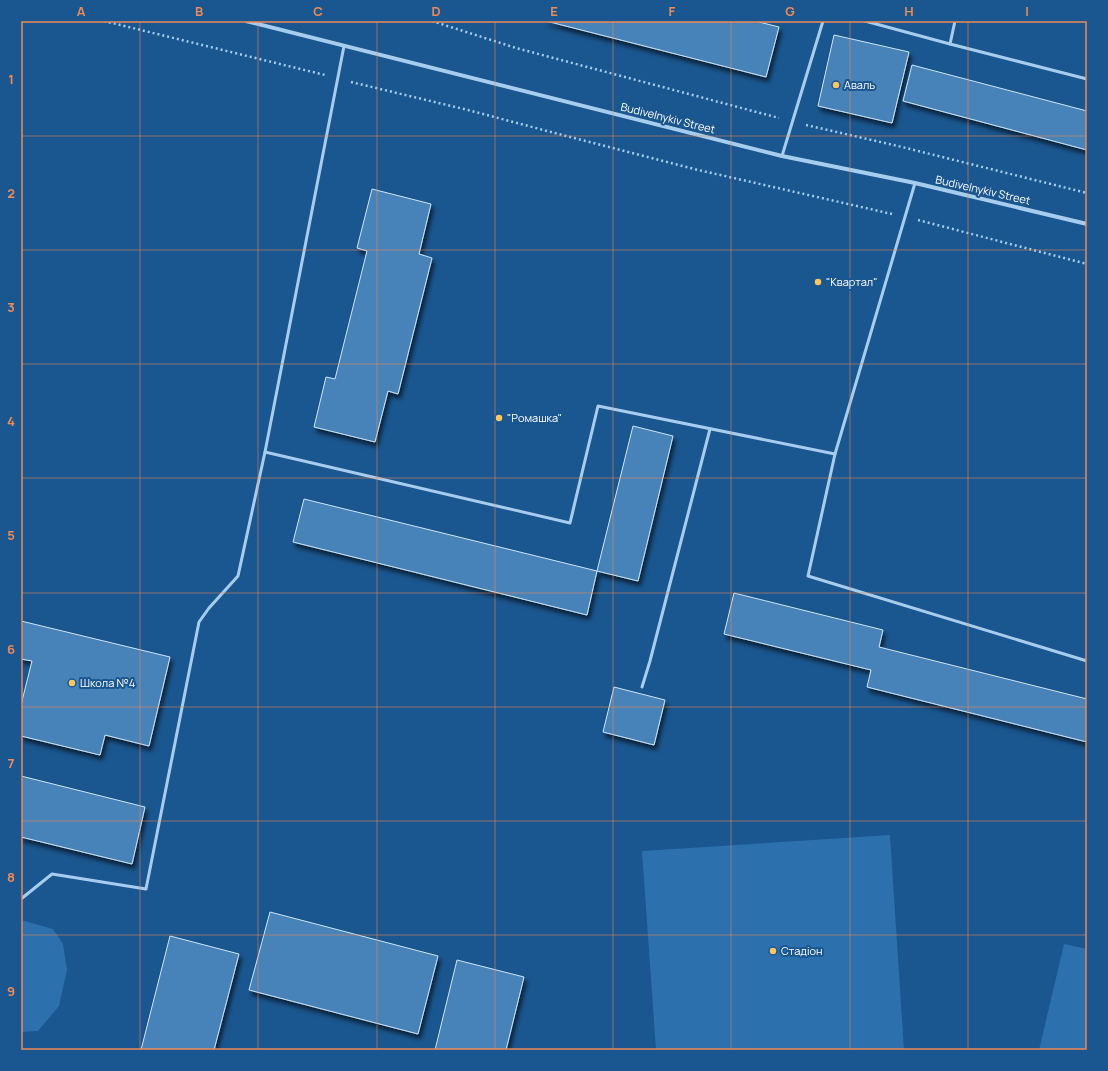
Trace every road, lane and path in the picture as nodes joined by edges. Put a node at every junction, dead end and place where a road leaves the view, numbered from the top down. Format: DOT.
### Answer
graph roads {
  1 [pos="104,21"];
  2 [pos="246,21"];
  3 [pos="432,21"];
  4 [pos="823,21"];
  5 [pos="864,21"];
  6 [pos="955,21"];
  7 [pos="950,44"];
  8 [pos="344,46"];
  9 [pos="338,79"];
  10 [pos="1087,79"];
  11 [pos="792,122"];
  12 [pos="782,156"];
  13 [pos="915,183"];
  14 [pos="1087,193"];
  15 [pos="905,217"];
  16 [pos="1087,224"];
  17 [pos="1087,264"];
  18 [pos="710,429"];
  19 [pos="265,452"];
  20 [pos="835,454"];
  21 [pos="1087,662"];
  22 [pos="642,687"];
  23 [pos="21,899"];
  1 -- 9 [label="path"];
  2 -- 8 [label="street, Budivelnykiv Street"];
  3 -- 11 [label="path"];
  4 -- 11 [label="lane"];
  5 -- 7 [label="lane"];
  6 -- 7 [label="lane"];
  7 -- 10 [label="lane"];
  8 -- 9 [label="lane"];
  8 -- 12 [label="street, Budivelnykiv Street"];
  9 -- 15 [label="path"];
  9 -- 19 [label="lane"];
  11 -- 12 [label="lane"];
  11 -- 14 [label="path"];
  12 -- 13 [label="street, Budivelnykiv Street"];
  13 -- 15 [label="lane"];
  13 -- 16 [label="street, Budivelnykiv Street"];
  15 -- 17 [label="path"];
  15 -- 20 [label="lane"];
  18 -- 19 [label="lane"];
  18 -- 20 [label="lane"];
  18 -- 22 [label="lane"];
  19 -- 23 [label="lane"];
  20 -- 21 [label="lane"];
}
